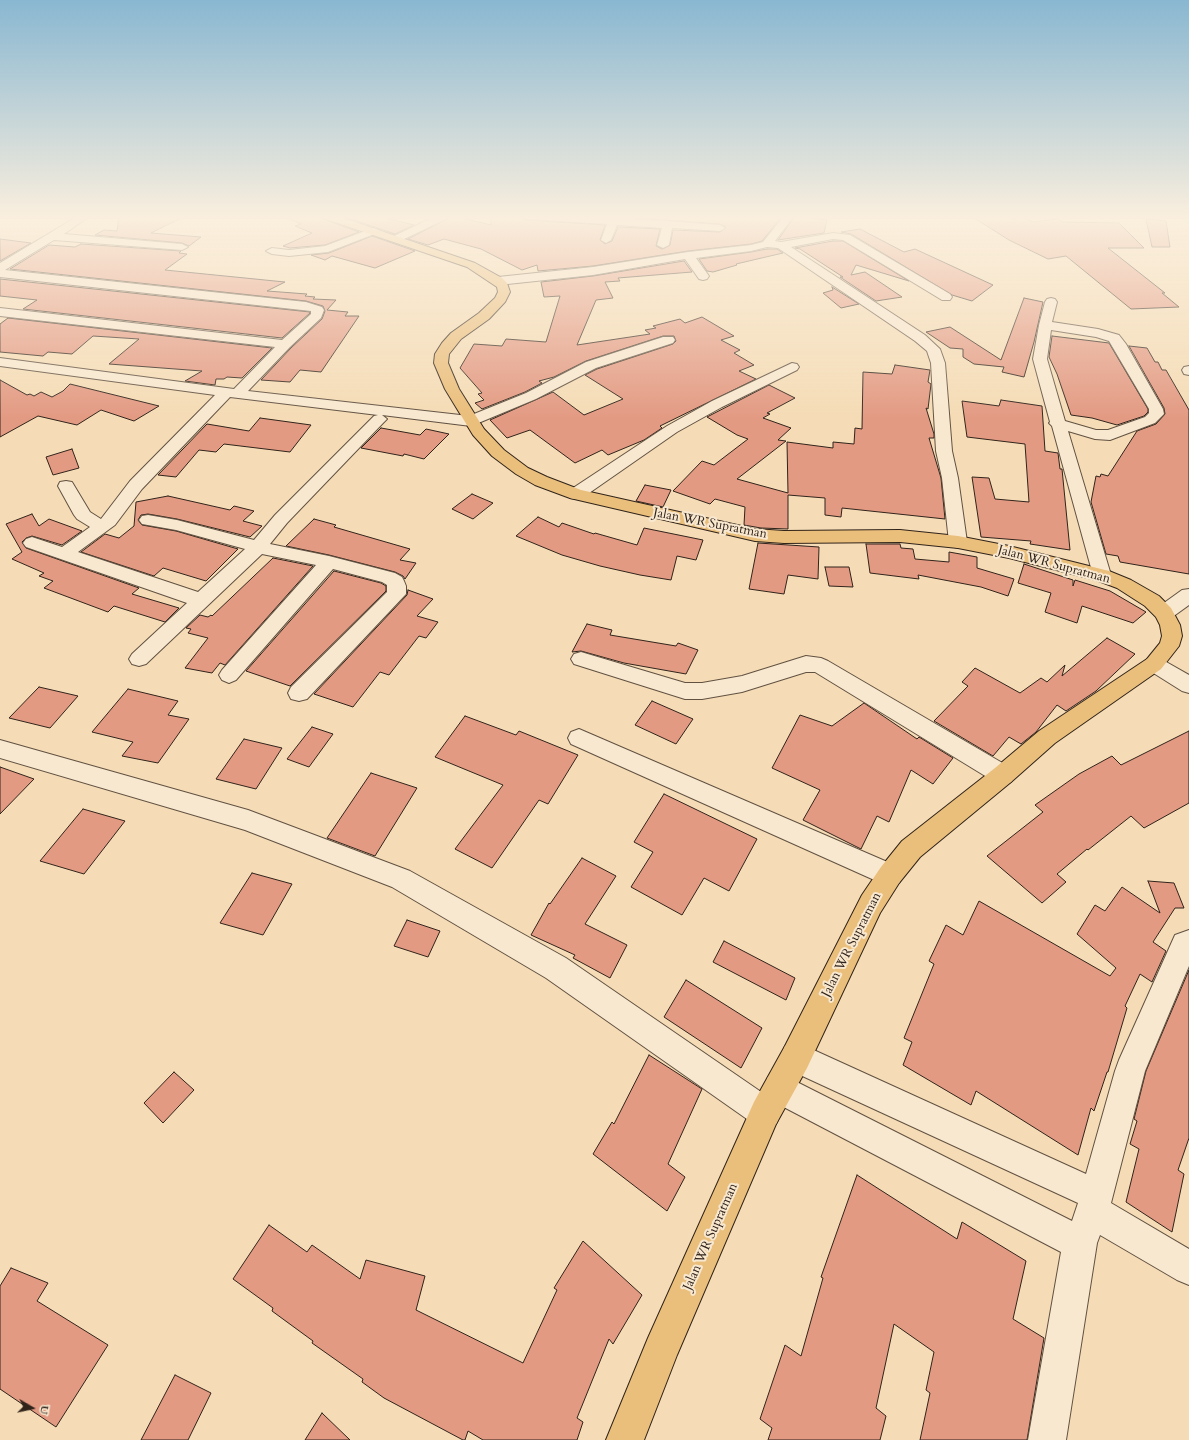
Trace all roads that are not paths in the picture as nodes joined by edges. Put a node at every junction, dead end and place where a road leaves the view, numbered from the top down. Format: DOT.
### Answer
graph roads {
  1 [pos="95,283"];
  2 [pos="500,283"];
  3 [pos="835,283"];
  4 [pos="923,283"];
  5 [pos="946,297"];
  6 [pos="1050,302"];
  7 [pos="0,312"];
  8 [pos="1045,325"];
  9 [pos="668,340"];
  10 [pos="286,344"];
  11 [pos="0,362"];
  12 [pos="792,367"];
  13 [pos="0,369"];
  14 [pos="61,374"];
  15 [pos="228,395"];
  16 [pos="379,419"];
  17 [pos="1058,422"];
  18 [pos="475,426"];
  19 [pos="66,486"];
  20 [pos="576,494"];
  21 [pos="148,520"];
  22 [pos="102,527"];
  23 [pos="958,542"];
  24 [pos="32,543"];
  25 [pos="258,547"];
  26 [pos="64,554"];
  27 [pos="329,562"];
  28 [pos="1102,575"];
  29 [pos="1189,595"];
  30 [pos="200,600"];
  31 [pos="1164,613"];
  32 [pos="139,659"];
  33 [pos="580,659"];
  34 [pos="1154,664"];
  35 [pos="229,675"];
  36 [pos="1189,685"];
  37 [pos="299,693"];
  38 [pos="579,738"];
  39 [pos="0,749"];
  40 [pos="1003,775"];
  41 [pos="890,875"];
  42 [pos="1189,942"];
  43 [pos="796,1057"];
  44 [pos="772,1101"];
  45 [pos="1089,1216"];
  46 [pos="1189,1268"];
  47 [pos="625,1440"];
  48 [pos="1047,1440"];
  1 -- 10 [label="street"];
  2 -- 18 [label="highway, Jalan WR Supratman"];
  3 -- 23 [label="street"];
  4 -- 5 [label="street"];
  6 -- 8 [label="street"];
  7 -- 10 [label="street"];
  8 -- 17 [label="street"];
  8 -- 17 [label="street"];
  9 -- 18 [label="street"];
  10 -- 15 [label="street"];
  11 -- 14 [label="street"];
  12 -- 20 [label="street"];
  13 -- 14 [label="street"];
  14 -- 15 [label="street"];
  15 -- 16 [label="street"];
  15 -- 18 [label="street"];
  15 -- 22 [label="street"];
  16 -- 18 [label="street"];
  16 -- 25 [label="street"];
  17 -- 28 [label="street"];
  18 -- 20 [label="highway, Jalan WR Supratman"];
  19 -- 22 [label="street"];
  20 -- 23 [label="highway, Jalan WR Supratman"];
  21 -- 25 [label="street"];
  22 -- 26 [label="street"];
  23 -- 28 [label="highway, Jalan WR Supratman"];
  24 -- 26 [label="street"];
  25 -- 27 [label="street"];
  25 -- 30 [label="street"];
  26 -- 30 [label="street"];
  27 -- 35 [label="street"];
  27 -- 37 [label="street"];
  28 -- 31 [label="highway, Jalan WR Supratman"];
  29 -- 31 [label="street"];
  30 -- 32 [label="street"];
  31 -- 34 [label="highway, Jalan WR Supratman"];
  33 -- 40 [label="street"];
  34 -- 36 [label="street"];
  34 -- 40 [label="highway, Jalan WR Supratman"];
  38 -- 41 [label="street"];
  39 -- 44 [label="street"];
  40 -- 41 [label="highway, Jalan WR Supratman"];
  41 -- 43 [label="highway, Jalan WR Supratman"];
  42 -- 45 [label="street"];
  43 -- 44 [label="highway, Jalan WR Supratman"];
  43 -- 45 [label="street"];
  44 -- 45 [label="street"];
  44 -- 47 [label="highway, Jalan WR Supratman"];
  45 -- 46 [label="street"];
  45 -- 48 [label="street"];
}
